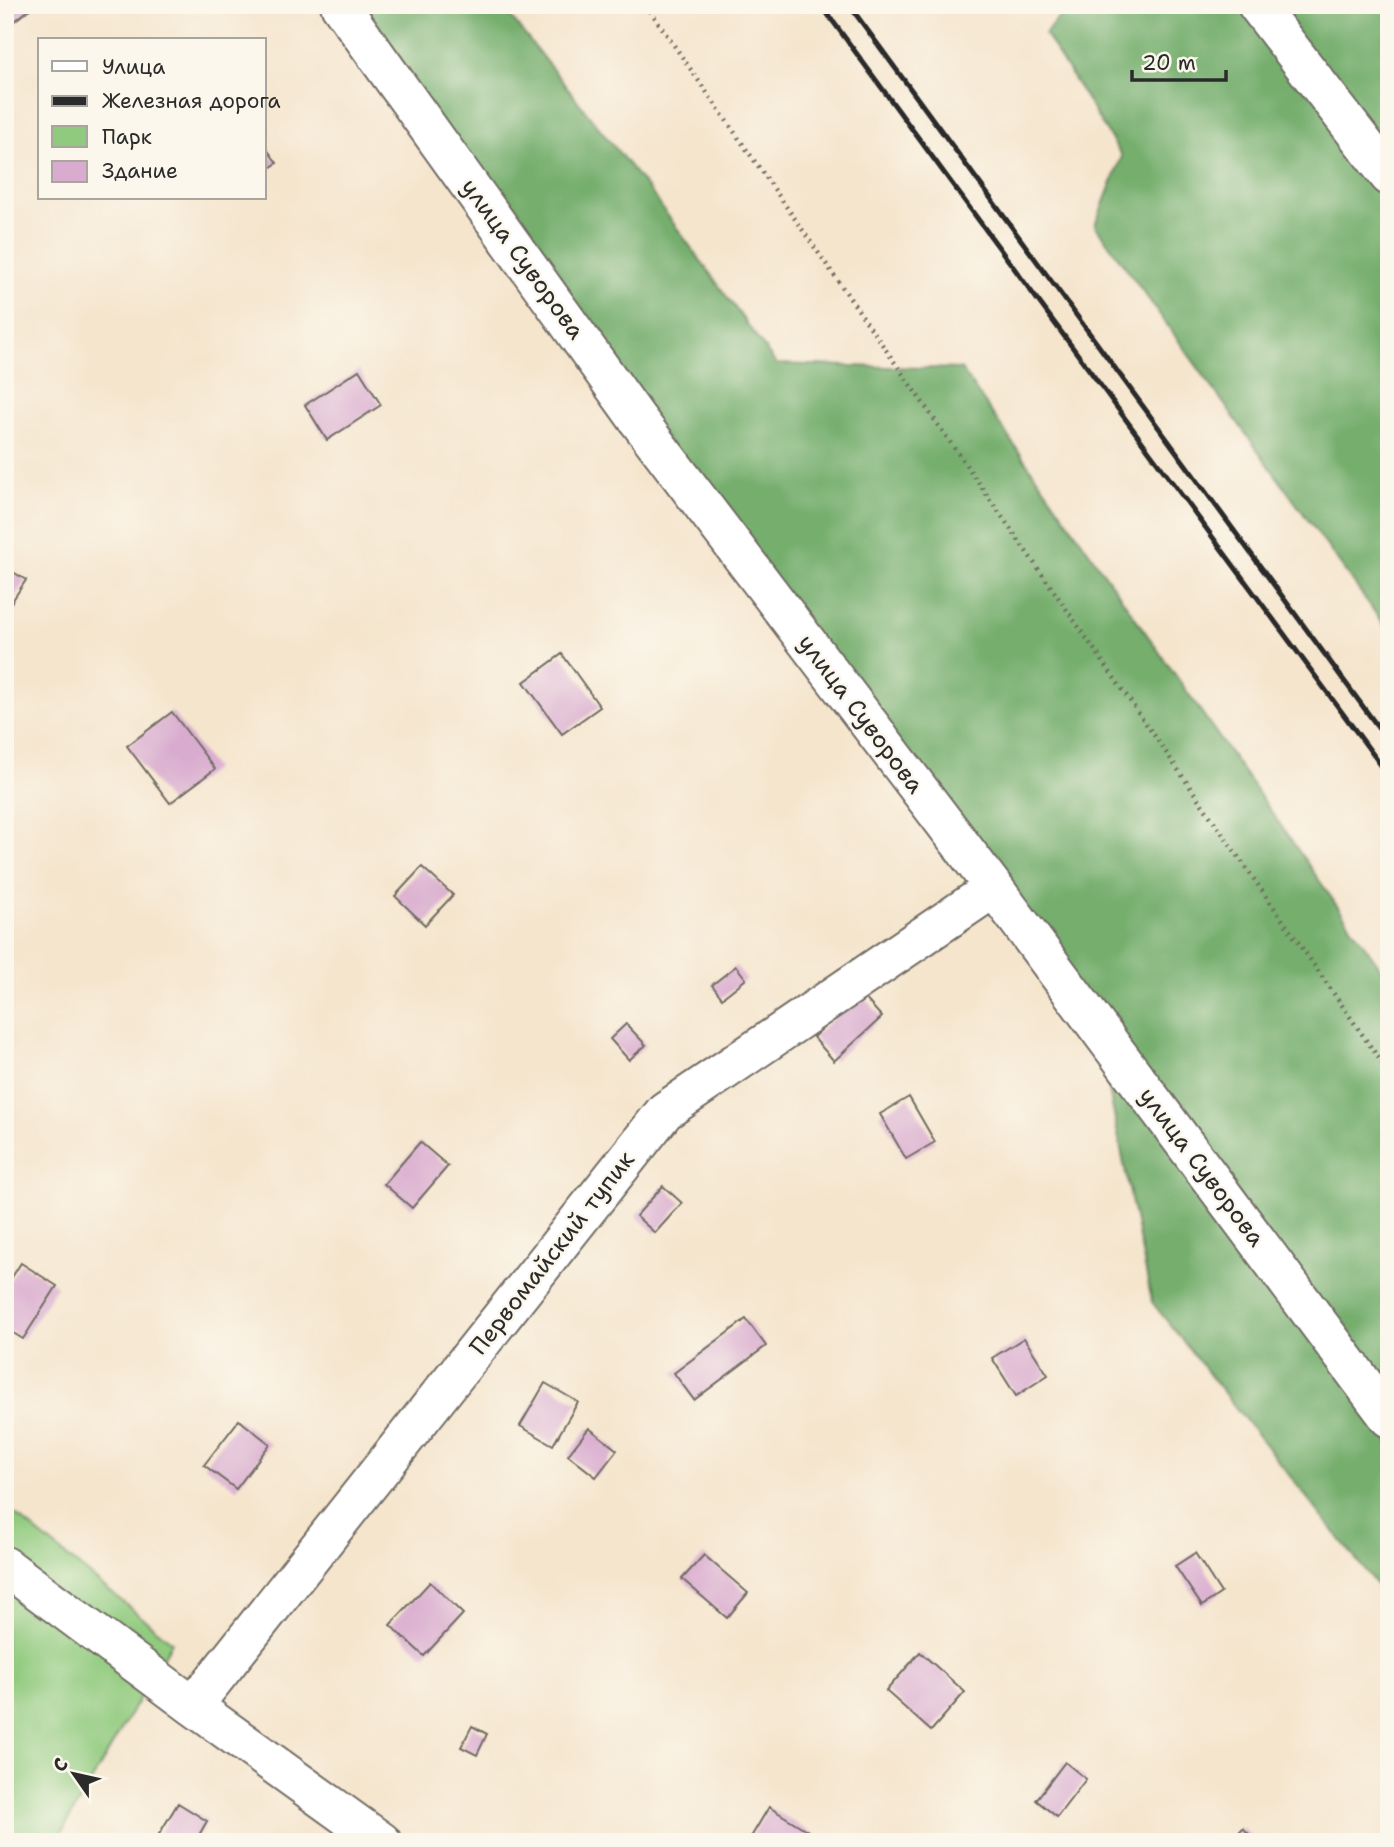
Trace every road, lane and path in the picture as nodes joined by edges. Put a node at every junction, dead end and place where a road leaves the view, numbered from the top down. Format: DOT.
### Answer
graph roads {
  1 [pos="340,5"];
  2 [pos="646,5"];
  3 [pos="1264,8"];
  4 [pos="1389,176"];
  5 [pos="994,888"];
  6 [pos="1389,1073"];
  7 [pos="1389,1418"];
  8 [pos="5,1566"];
  9 [pos="193,1706"];
  10 [pos="382,1842"];
  1 -- 5 [label="street, улица Суворова"];
  2 -- 6 [label="path"];
  3 -- 4 [label="street"];
  5 -- 7 [label="street, улица Суворова"];
  5 -- 9 [label="street, Первомайский тупик"];
  8 -- 9 [label="street"];
  9 -- 10 [label="street"];
}
